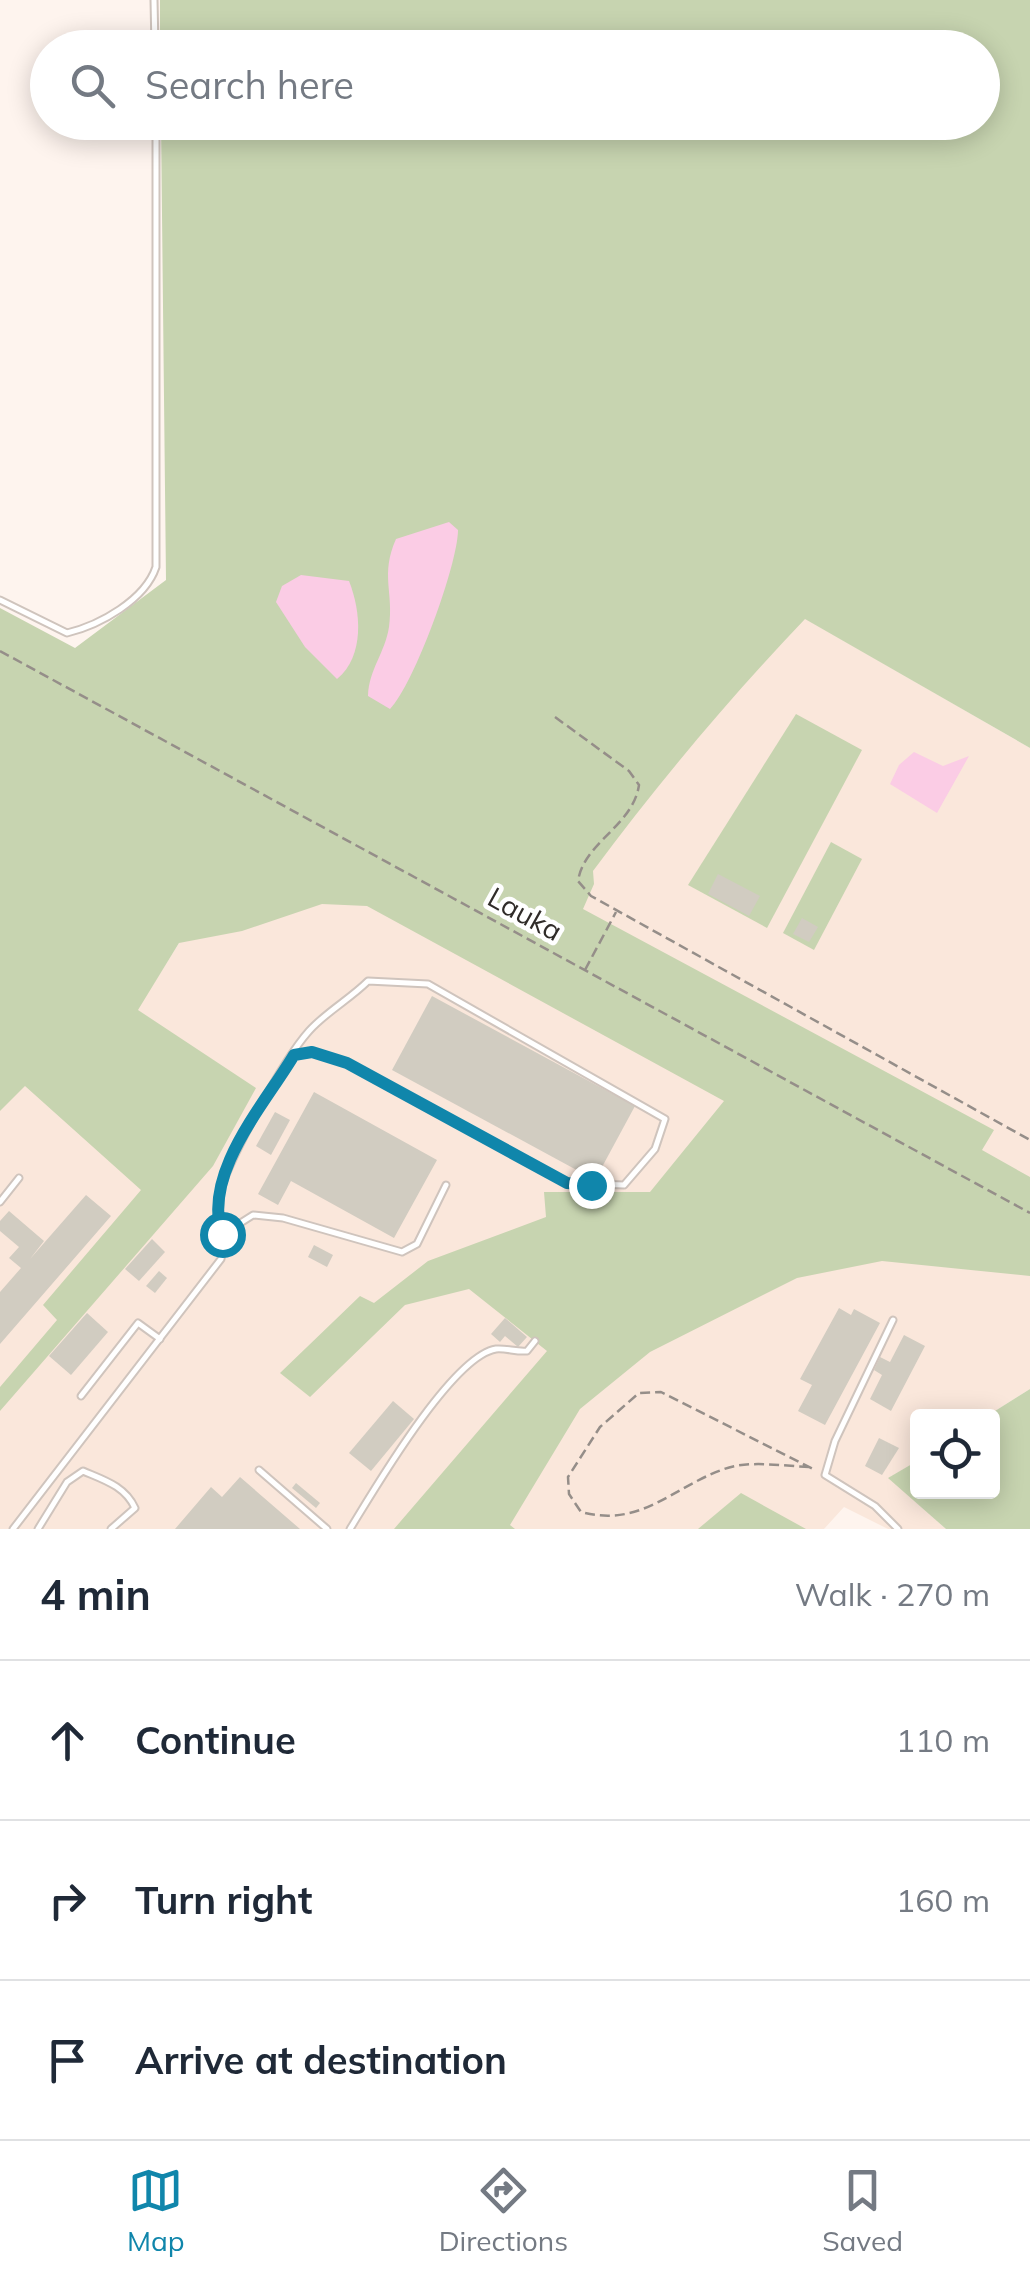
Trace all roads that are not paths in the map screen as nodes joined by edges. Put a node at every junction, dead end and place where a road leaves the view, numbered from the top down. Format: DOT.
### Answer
graph roads {
  1 [pos="154,0"];
  2 [pos="155,30"];
  3 [pos="156,140"];
  4 [pos="0,600"];
  5 [pos="294,1055"];
  6 [pos="19,1178"];
  7 [pos="446,1185"];
  8 [pos="0,1202"];
  9 [pos="222,1234"];
  10 [pos="893,1320"];
  11 [pos="160,1339"];
  12 [pos="535,1340"];
  13 [pos="81,1396"];
  14 [pos="259,1470"];
  15 [pos="13,1529"];
  16 [pos="38,1529"];
  17 [pos="111,1529"];
  18 [pos="327,1529"];
  19 [pos="350,1529"];
  20 [pos="898,1529"];
  1 -- 2 [label="lane"];
  3 -- 4 [label="lane"];
  5 -- 5 [label="lane"];
  5 -- 9 [label="lane"];
  6 -- 8 [label="lane"];
  7 -- 9 [label="lane"];
  9 -- 11 [label="lane"];
  10 -- 20 [label="lane"];
  11 -- 13 [label="lane"];
  11 -- 15 [label="lane"];
  12 -- 19 [label="lane"];
  14 -- 18 [label="lane"];
  16 -- 17 [label="lane"];
}
